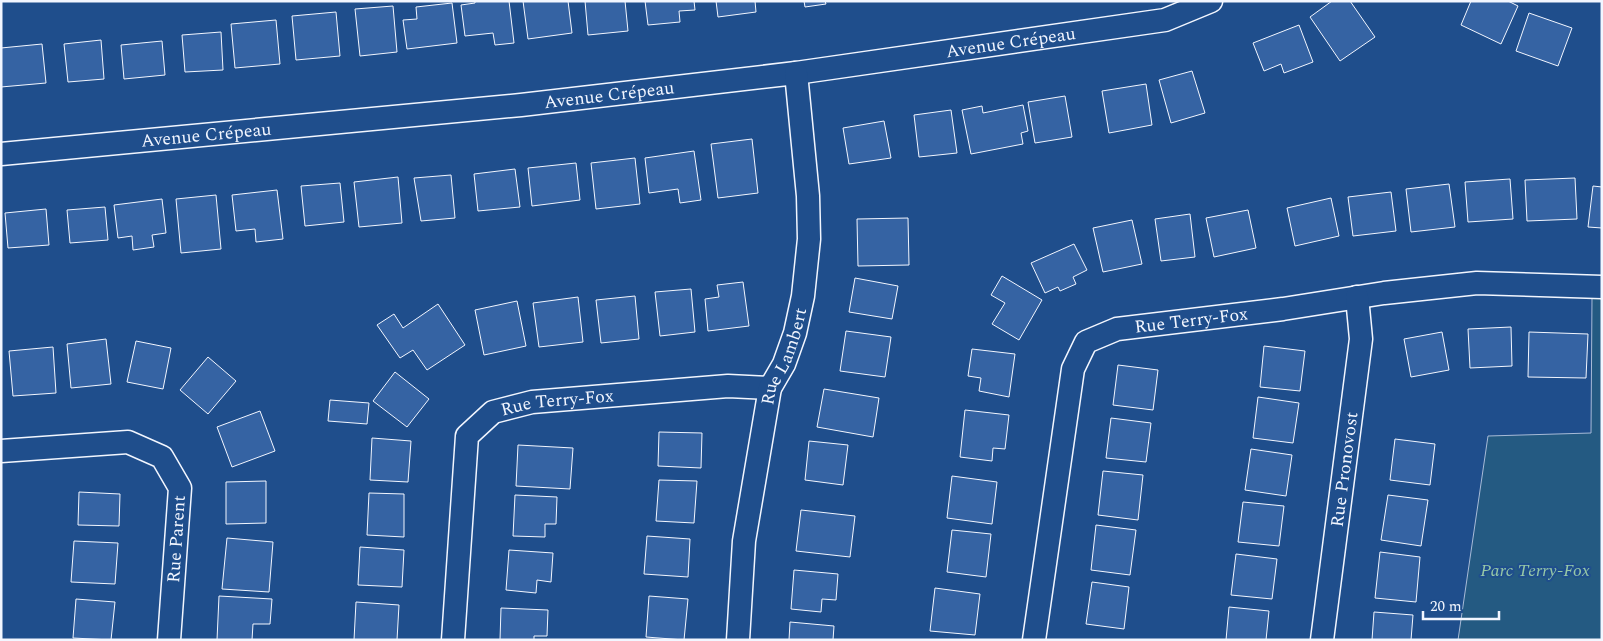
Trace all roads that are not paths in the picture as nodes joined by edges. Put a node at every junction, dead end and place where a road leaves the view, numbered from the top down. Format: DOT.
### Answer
graph roads {
  1 [pos="1211,1"];
  2 [pos="796,73"];
  3 [pos="1,154"];
  4 [pos="1602,287"];
  5 [pos="1357,297"];
  6 [pos="770,388"];
  7 [pos="1,451"];
  8 [pos="169,640"];
  9 [pos="453,640"];
  10 [pos="738,640"];
  11 [pos="1034,640"];
  12 [pos="1322,640"];
  1 -- 2 [label="street, Avenue Crépeau"];
  2 -- 3 [label="street, Avenue Crépeau"];
  2 -- 6 [label="street, Rue Lambert"];
  4 -- 5 [label="street, Rue Terry-Fox"];
  5 -- 11 [label="street, Rue Terry-Fox"];
  5 -- 12 [label="street, Rue Pronovost"];
  6 -- 9 [label="street, Rue Terry-Fox"];
  6 -- 10 [label="street, Rue Lambert"];
  7 -- 8 [label="street, Rue Parent"];
}
